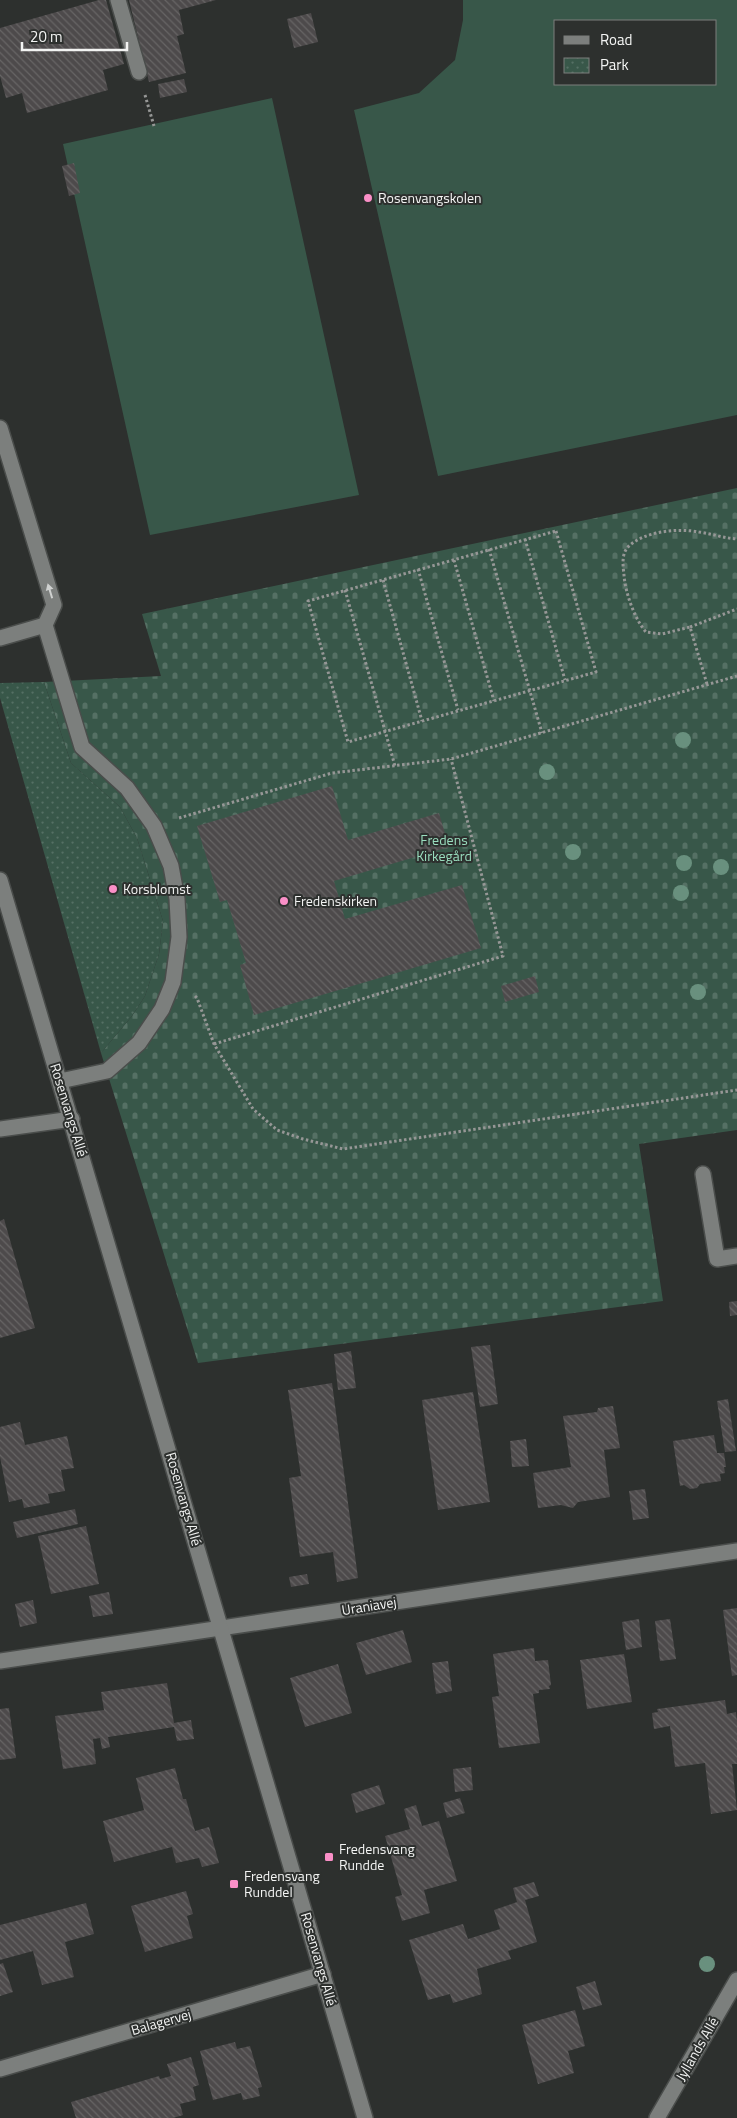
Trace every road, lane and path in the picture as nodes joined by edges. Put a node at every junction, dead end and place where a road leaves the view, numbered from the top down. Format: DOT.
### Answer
graph roads {
  1 [pos="118,0"];
  2 [pos="139,72"];
  3 [pos="0,428"];
  4 [pos="737,539"];
  5 [pos="525,540"];
  6 [pos="489,549"];
  7 [pos="454,560"];
  8 [pos="418,570"];
  9 [pos="382,580"];
  10 [pos="345,590"];
  11 [pos="737,609"];
  12 [pos="46,625"];
  13 [pos="690,628"];
  14 [pos="0,638"];
  15 [pos="737,676"];
  16 [pos="565,680"];
  17 [pos="707,684"];
  18 [pos="530,691"];
  19 [pos="494,701"];
  20 [pos="458,710"];
  21 [pos="422,721"];
  22 [pos="385,731"];
  23 [pos="542,733"];
  24 [pos="451,759"];
  25 [pos="395,766"];
  26 [pos="154,826"];
  27 [pos="0,880"];
  28 [pos="173,982"];
  29 [pos="214,1044"];
  30 [pos="60,1081"];
  31 [pos="737,1090"];
  32 [pos="72,1119"];
  33 [pos="0,1129"];
  34 [pos="703,1174"];
  35 [pos="737,1256"];
  36 [pos="737,1551"];
  37 [pos="222,1628"];
  38 [pos="0,1661"];
  39 [pos="322,1974"];
  40 [pos="737,1980"];
  41 [pos="0,2068"];
  42 [pos="365,2118"];
  43 [pos="657,2118"];
  1 -- 2 [label="street"];
  12 -- 3 [label="street, one-way"];
  4 -- 13 [label="path"];
  5 -- 6 [label="path"];
  5 -- 16 [label="path"];
  5 -- 16 [label="path"];
  6 -- 7 [label="path"];
  6 -- 18 [label="path"];
  7 -- 8 [label="path"];
  7 -- 19 [label="path"];
  8 -- 9 [label="path"];
  8 -- 20 [label="path"];
  9 -- 10 [label="path"];
  9 -- 21 [label="path"];
  10 -- 22 [label="path"];
  10 -- 22 [label="path"];
  11 -- 13 [label="path"];
  12 -- 14 [label="street"];
  12 -- 26 [label="street"];
  13 -- 17 [label="path"];
  15 -- 17 [label="path"];
  16 -- 18 [label="path"];
  17 -- 23 [label="path"];
  18 -- 19 [label="path"];
  18 -- 23 [label="path"];
  19 -- 20 [label="path"];
  20 -- 21 [label="path"];
  21 -- 22 [label="path"];
  22 -- 25 [label="path"];
  23 -- 24 [label="path"];
  24 -- 25 [label="path"];
  24 -- 29 [label="path"];
  25 -- 26 [label="path"];
  26 -- 28 [label="street"];
  27 -- 30 [label="street, Rosenvangs Allé"];
  28 -- 29 [label="path"];
  28 -- 30 [label="street"];
  29 -- 31 [label="path"];
  30 -- 32 [label="street, Rosenvangs Allé"];
  32 -- 33 [label="street"];
  32 -- 37 [label="street, Rosenvangs Allé"];
  34 -- 35 [label="street"];
  36 -- 37 [label="street, Uraniavej"];
  37 -- 38 [label="street, Uraniavej"];
  37 -- 39 [label="street, Rosenvangs Allé"];
  39 -- 41 [label="street, Balagervej"];
  39 -- 42 [label="street, Rosenvangs Allé"];
  40 -- 43 [label="street, Jyllands Allé"];
}
